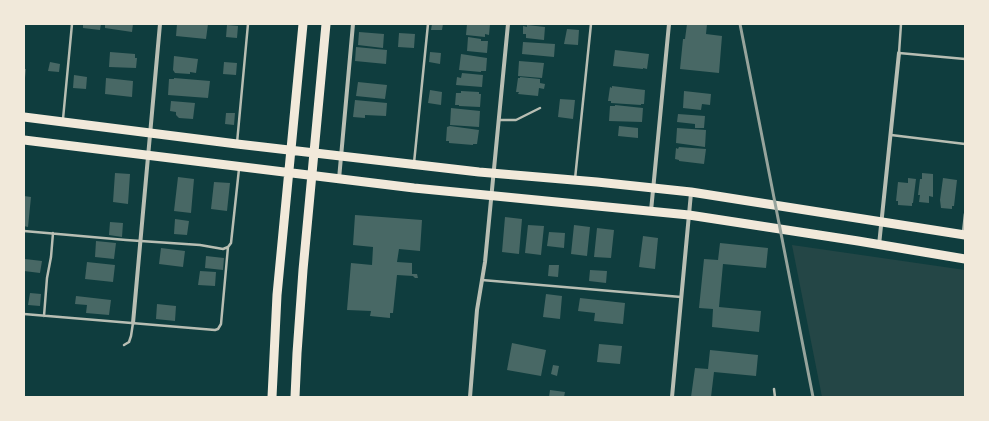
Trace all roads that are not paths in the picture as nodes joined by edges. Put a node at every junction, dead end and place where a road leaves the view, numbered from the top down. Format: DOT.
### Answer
graph roads {
  1 [pos="72,24"];
  2 [pos="160,24"];
  3 [pos="248,24"];
  4 [pos="303,24"];
  5 [pos="326,24"];
  6 [pos="353,24"];
  7 [pos="428,24"];
  8 [pos="508,24"];
  9 [pos="591,24"];
  10 [pos="669,24"];
  11 [pos="901,24"];
  12 [pos="899,53"];
  13 [pos="965,59"];
  14 [pos="540,108"];
  15 [pos="24,117"];
  16 [pos="499,120"];
  17 [pos="62,122"];
  18 [pos="150,133"];
  19 [pos="891,135"];
  20 [pos="24,140"];
  21 [pos="237,144"];
  22 [pos="965,144"];
  23 [pos="147,155"];
  24 [pos="338,156"];
  25 [pos="414,165"];
  26 [pos="244,168"];
  27 [pos="494,173"];
  28 [pos="336,179"];
  29 [pos="575,180"];
  30 [pos="653,188"];
  31 [pos="691,192"];
  32 [pos="492,196"];
  33 [pos="651,212"];
  34 [pos="965,214"];
  35 [pos="689,215"];
  36 [pos="882,222"];
  37 [pos="24,231"];
  38 [pos="53,233"];
  39 [pos="964,235"];
  40 [pos="140,241"];
  41 [pos="879,245"];
  42 [pos="228,248"];
  43 [pos="965,259"];
  44 [pos="482,280"];
  45 [pos="681,297"];
  46 [pos="24,314"];
  47 [pos="44,316"];
  48 [pos="133,323"];
  49 [pos="124,345"];
  50 [pos="774,389"];
  51 [pos="272,397"];
  52 [pos="295,397"];
  53 [pos="470,397"];
  54 [pos="672,397"];
  55 [pos="775,397"];
  1 -- 17 [label="lane"];
  2 -- 18 [label="street"];
  3 -- 21 [label="lane"];
  4 -- 51 [label="main road"];
  5 -- 52 [label="main road"];
  6 -- 24 [label="street"];
  7 -- 25 [label="lane"];
  8 -- 16 [label="street"];
  9 -- 29 [label="lane"];
  10 -- 30 [label="street"];
  11 -- 12 [label="lane"];
  12 -- 13 [label="lane"];
  12 -- 19 [label="street"];
  14 -- 16 [label="lane"];
  15 -- 17 [label="main road"];
  16 -- 27 [label="street"];
  17 -- 18 [label="main road"];
  18 -- 21 [label="main road"];
  18 -- 23 [label="street"];
  19 -- 22 [label="lane"];
  19 -- 36 [label="street"];
  20 -- 23 [label="main road"];
  21 -- 24 [label="main road"];
  23 -- 26 [label="main road"];
  23 -- 40 [label="street"];
  24 -- 25 [label="main road"];
  24 -- 28 [label="street"];
  25 -- 27 [label="main road"];
  26 -- 28 [label="main road"];
  26 -- 42 [label="lane"];
  27 -- 29 [label="main road"];
  27 -- 32 [label="street"];
  28 -- 32 [label="main road"];
  29 -- 30 [label="main road"];
  30 -- 31 [label="main road"];
  30 -- 33 [label="street"];
  31 -- 35 [label="street"];
  31 -- 36 [label="main road"];
  32 -- 33 [label="main road"];
  32 -- 44 [label="street"];
  33 -- 35 [label="main road"];
  34 -- 39 [label="lane"];
  35 -- 41 [label="main road"];
  35 -- 45 [label="street"];
  36 -- 39 [label="main road"];
  36 -- 41 [label="street"];
  37 -- 38 [label="lane"];
  38 -- 40 [label="lane"];
  38 -- 47 [label="lane"];
  40 -- 42 [label="lane"];
  40 -- 48 [label="street"];
  41 -- 43 [label="main road"];
  42 -- 48 [label="lane"];
  44 -- 45 [label="lane"];
  44 -- 53 [label="street"];
  45 -- 54 [label="street"];
  46 -- 47 [label="lane"];
  47 -- 48 [label="lane"];
  48 -- 49 [label="lane"];
  50 -- 55 [label="lane"];
}
